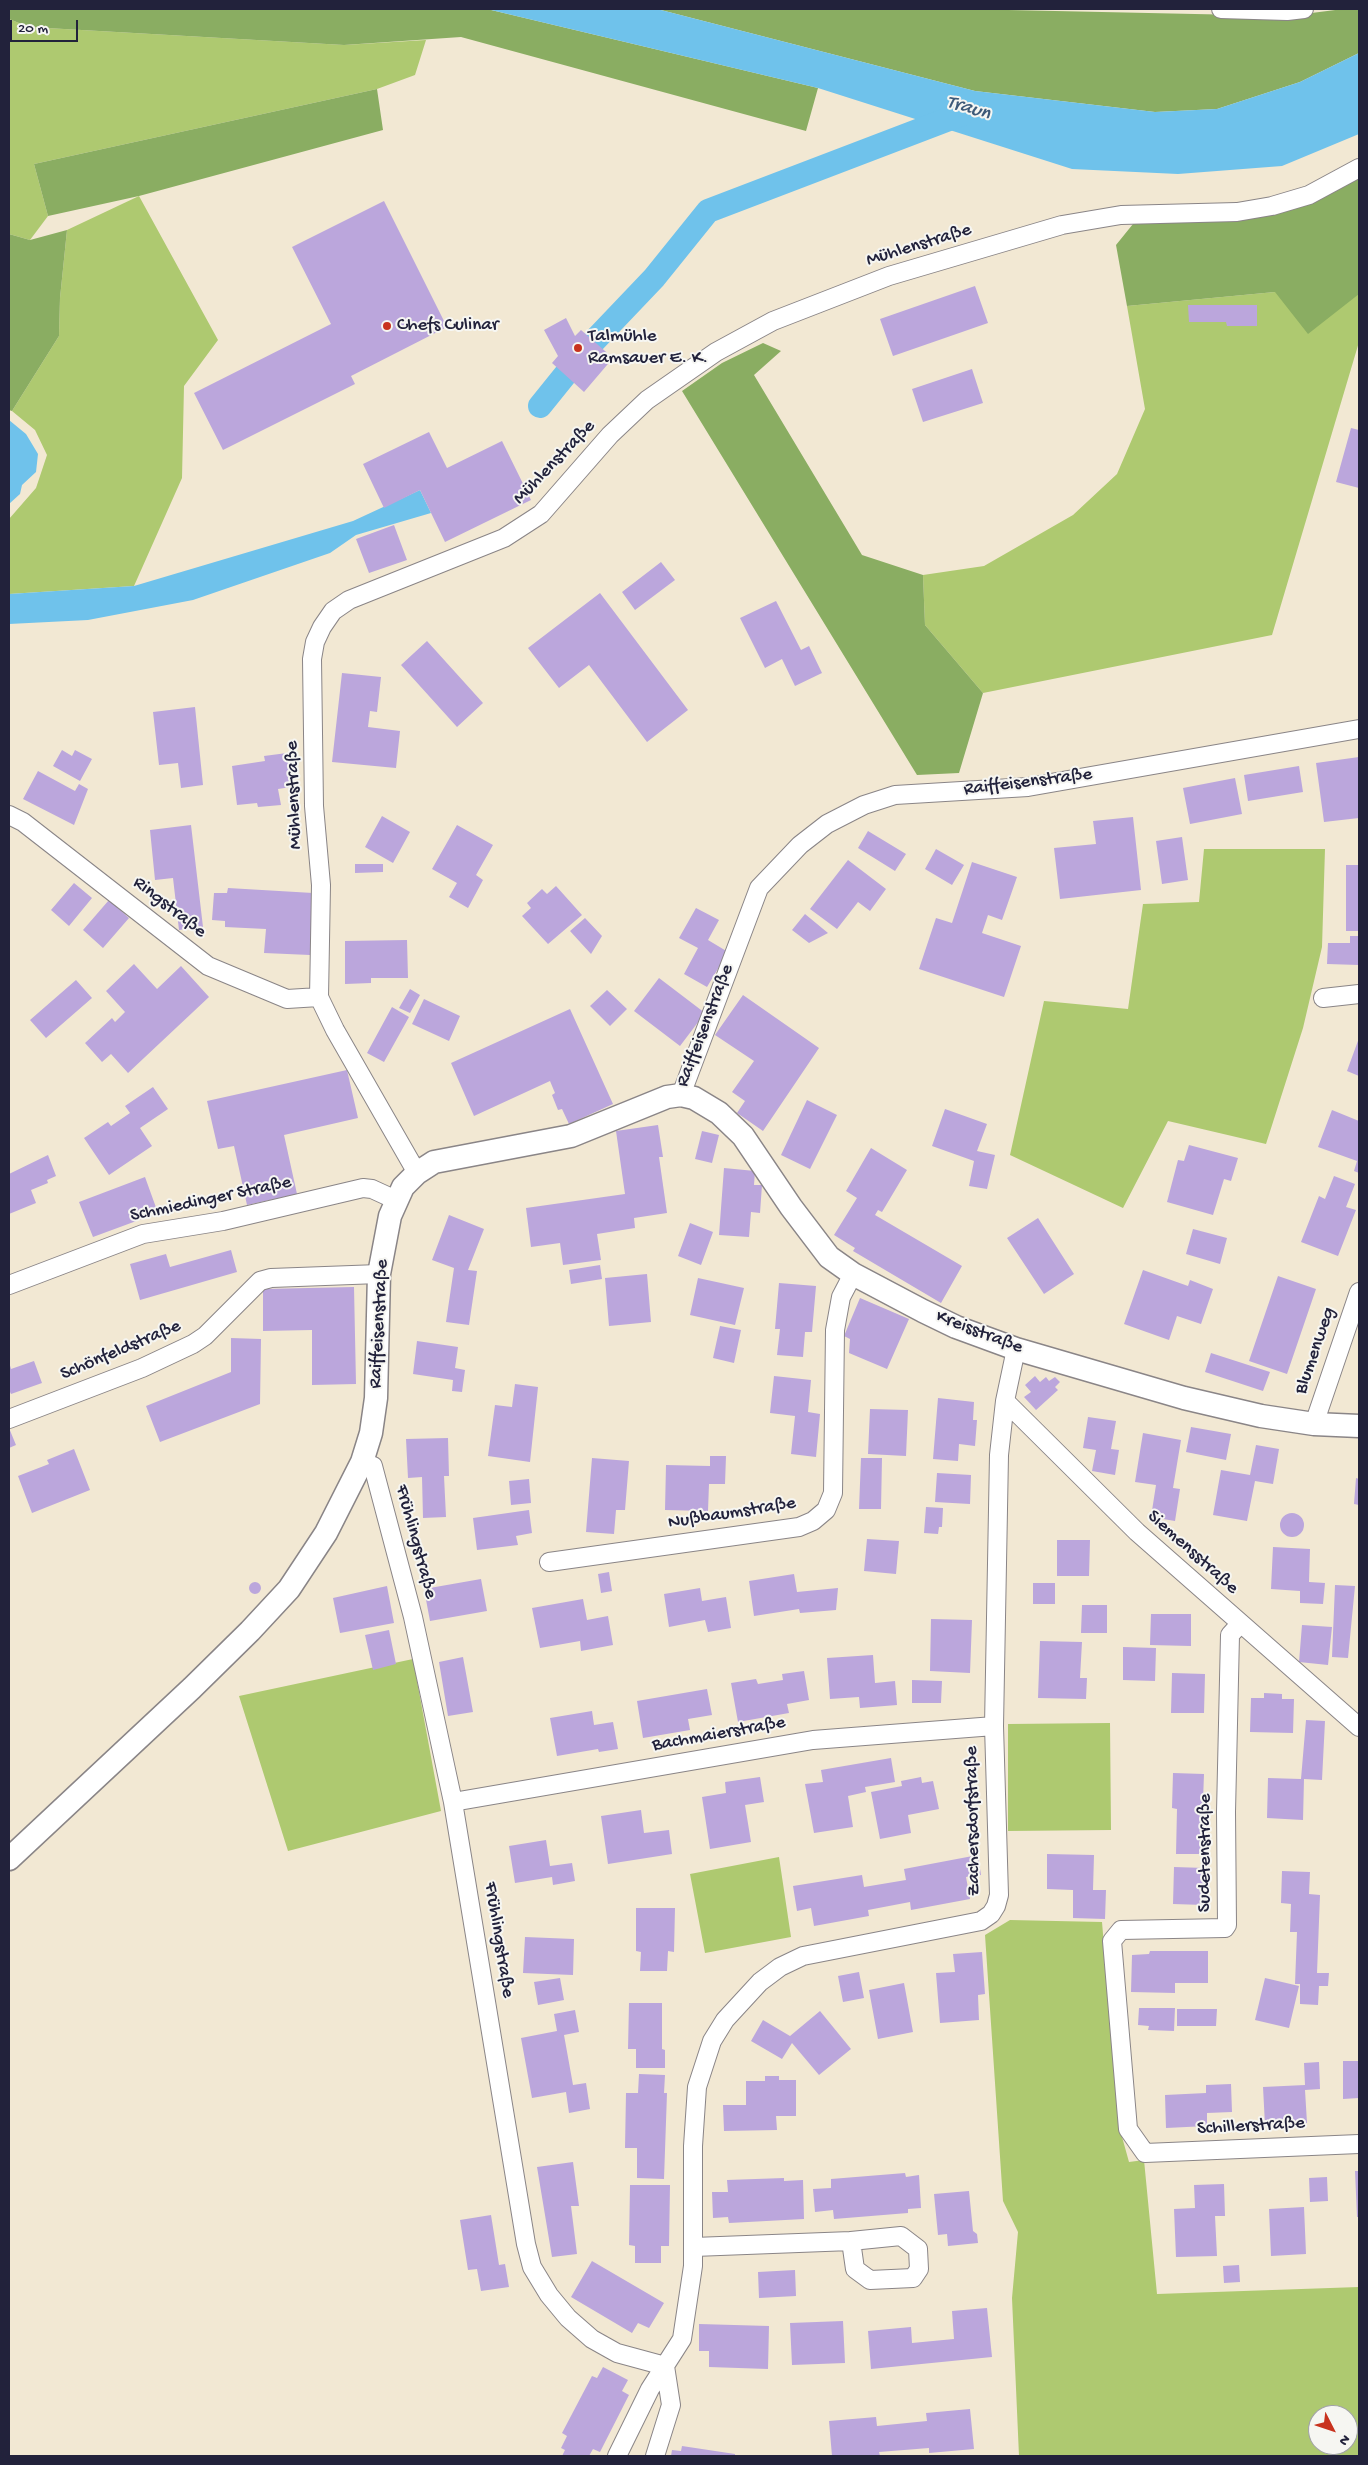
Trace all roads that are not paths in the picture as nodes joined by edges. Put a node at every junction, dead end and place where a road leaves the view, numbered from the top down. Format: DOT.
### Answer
graph roads {
  1 [pos="1221,9"];
  2 [pos="1304,9"];
  3 [pos="1359,168"];
  4 [pos="1359,729"];
  5 [pos="9,815"];
  6 [pos="1359,994"];
  7 [pos="319,997"];
  8 [pos="1323,998"];
  9 [pos="681,1094"];
  10 [pos="417,1173"];
  11 [pos="396,1200"];
  12 [pos="379,1274"];
  13 [pos="853,1274"];
  14 [pos="9,1285"];
  15 [pos="1359,1292"];
  16 [pos="1016,1349"];
  17 [pos="1005,1401"];
  18 [pos="9,1420"];
  19 [pos="1314,1424"];
  20 [pos="1359,1426"];
  21 [pos="362,1462"];
  22 [pos="549,1562"];
  23 [pos="1240,1624"];
  24 [pos="994,1726"];
  25 [pos="1359,1727"];
  26 [pos="453,1802"];
  27 [pos="9,1859"];
  28 [pos="1359,2144"];
  29 [pos="1145,2153"];
  30 [pos="851,2241"];
  31 [pos="694,2247"];
  32 [pos="665,2366"];
  33 [pos="617,2456"];
  34 [pos="655,2456"];
  1 -- 2 [label="street"];
  3 -- 7 [label="street, Mühlenstraße"];
  4 -- 9 [label="street, Raiffeisenstraße"];
  5 -- 7 [label="street, Ringstraße"];
  6 -- 8 [label="street"];
  7 -- 10 [label="street, Mühlenstraße"];
  9 -- 10 [label="street, Raiffeisenstraße"];
  9 -- 13 [label="street, Kreisstraße"];
  10 -- 11 [label="street, Raiffeisenstraße"];
  11 -- 12 [label="street, Raiffeisenstraße"];
  11 -- 14 [label="street, Schmiedinger Straße"];
  12 -- 18 [label="street, Schönfeldstraße"];
  12 -- 21 [label="street, Raiffeisenstraße"];
  13 -- 16 [label="street, Kreisstraße"];
  13 -- 22 [label="street, Nußbaumstraße"];
  15 -- 19 [label="street, Blumenweg"];
  16 -- 17 [label="street, Zachersdorfstraße"];
  16 -- 19 [label="street, Kreisstraße"];
  17 -- 23 [label="street, Siemensstraße"];
  17 -- 24 [label="street, Zachersdorfstraße"];
  19 -- 20 [label="street, Kreisstraße"];
  21 -- 26 [label="street, Frühlingstraße"];
  21 -- 27 [label="street, Raiffeisenstraße"];
  23 -- 25 [label="street, Siemensstraße"];
  23 -- 29 [label="street, Sudetenstraße"];
  24 -- 26 [label="street, Bachmaierstraße"];
  24 -- 31 [label="street, Zachersdorfstraße"];
  26 -- 32 [label="street, Frühlingstraße"];
  28 -- 29 [label="street, Schillerstraße"];
  30 -- 31 [label="street"];
  31 -- 32 [label="street, Zachersdorfstraße"];
  32 -- 33 [label="street, Zachersdorfstraße"];
  32 -- 34 [label="street"];
}
